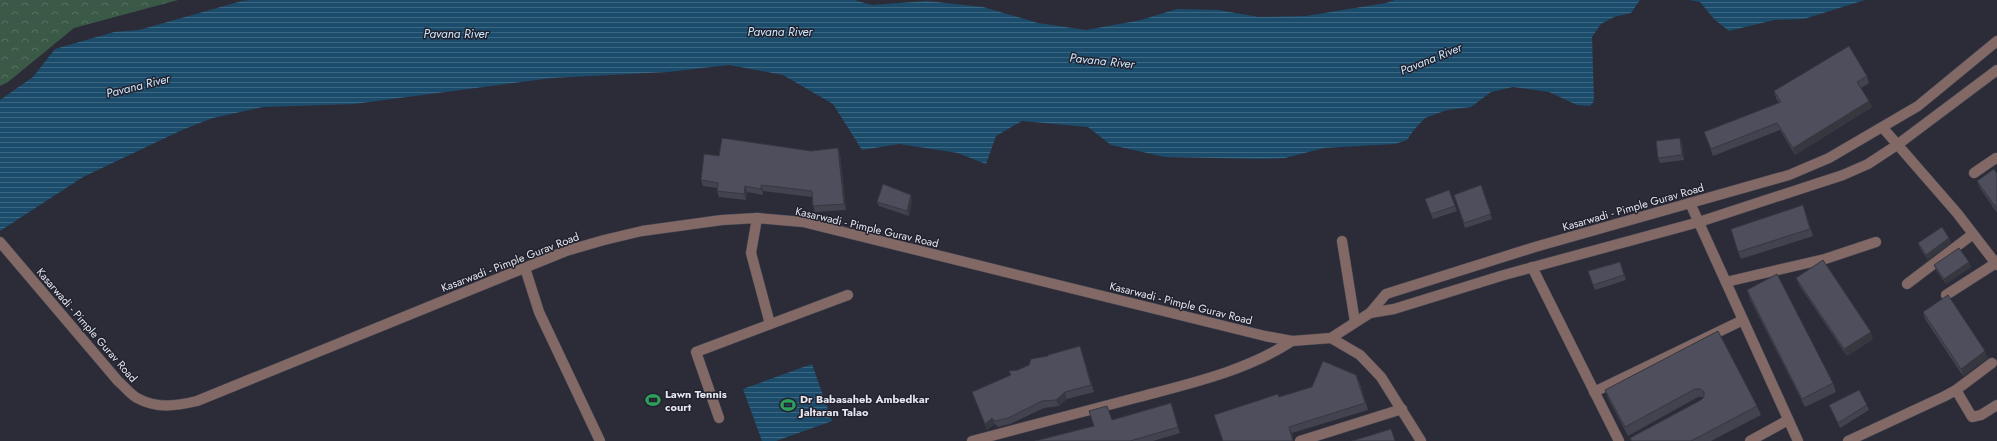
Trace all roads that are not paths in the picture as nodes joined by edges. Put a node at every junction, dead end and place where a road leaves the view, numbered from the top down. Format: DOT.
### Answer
graph roads {
  1 [pos="1997,41"];
  2 [pos="1997,70"];
  3 [pos="1882,128"];
  4 [pos="1897,145"];
  5 [pos="1997,159"];
  6 [pos="1974,173"];
  7 [pos="1690,203"];
  8 [pos="757,218"];
  9 [pos="1699,222"];
  10 [pos="1974,234"];
  11 [pos="1342,241"];
  12 [pos="0,242"];
  13 [pos="1876,242"];
  14 [pos="1996,264"];
  15 [pos="1532,267"];
  16 [pos="524,268"];
  17 [pos="1726,282"];
  18 [pos="1907,284"];
  19 [pos="848,295"];
  20 [pos="1946,295"];
  21 [pos="1370,313"];
  22 [pos="1743,320"];
  23 [pos="1355,322"];
  24 [pos="770,324"];
  25 [pos="1331,338"];
  26 [pos="1292,341"];
  27 [pos="1992,364"];
  28 [pos="1956,390"];
  29 [pos="1594,392"];
  30 [pos="1997,405"];
  31 [pos="1402,410"];
  32 [pos="719,418"];
  33 [pos="1788,420"];
  34 [pos="1317,439"];
  35 [pos="600,441"];
  36 [pos="972,441"];
  37 [pos="1300,441"];
  38 [pos="1421,441"];
  39 [pos="1619,441"];
  40 [pos="1750,441"];
  41 [pos="1798,441"];
  42 [pos="1848,441"];
  1 -- 3 [label="street, Kasarwadi - Pimple Gurav Road"];
  2 -- 4 [label="street, Kasarwadi - Pimple Gurav Road"];
  3 -- 4 [label="street"];
  3 -- 7 [label="street, Kasarwadi - Pimple Gurav Road"];
  4 -- 9 [label="street, Kasarwadi - Pimple Gurav Road"];
  4 -- 10 [label="street"];
  5 -- 6 [label="street"];
  7 -- 9 [label="street"];
  7 -- 21 [label="street, Kasarwadi - Pimple Gurav Road"];
  8 -- 16 [label="street, Kasarwadi - Pimple Gurav Road"];
  8 -- 24 [label="street"];
  8 -- 26 [label="street, Kasarwadi - Pimple Gurav Road"];
  9 -- 15 [label="street, Kasarwadi - Pimple Gurav Road"];
  9 -- 17 [label="street"];
  10 -- 14 [label="street"];
  10 -- 18 [label="street"];
  11 -- 23 [label="street"];
  12 -- 16 [label="street, Kasarwadi - Pimple Gurav Road"];
  13 -- 17 [label="street"];
  14 -- 20 [label="street"];
  15 -- 21 [label="street, Kasarwadi - Pimple Gurav Road"];
  15 -- 29 [label="street"];
  16 -- 35 [label="street"];
  17 -- 22 [label="street"];
  19 -- 24 [label="street"];
  21 -- 23 [label="street, Kasarwadi - Pimple Gurav Road"];
  22 -- 29 [label="street"];
  22 -- 33 [label="street"];
  23 -- 25 [label="street, Kasarwadi - Pimple Gurav Road"];
  24 -- 32 [label="street"];
  25 -- 26 [label="street, Kasarwadi - Pimple Gurav Road"];
  25 -- 31 [label="street"];
  26 -- 36 [label="street"];
  27 -- 28 [label="street"];
  28 -- 30 [label="street"];
  28 -- 42 [label="street"];
  29 -- 39 [label="street"];
  31 -- 34 [label="street"];
  31 -- 38 [label="street"];
  33 -- 40 [label="street"];
  33 -- 41 [label="street"];
  34 -- 37 [label="street"];
}
